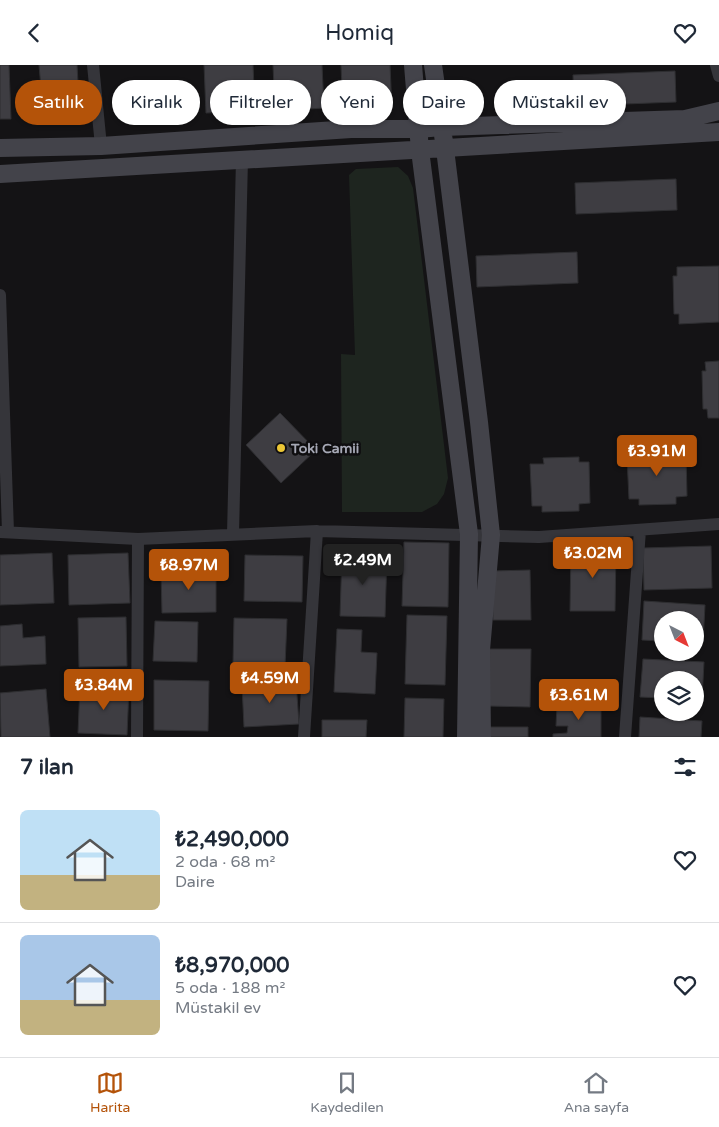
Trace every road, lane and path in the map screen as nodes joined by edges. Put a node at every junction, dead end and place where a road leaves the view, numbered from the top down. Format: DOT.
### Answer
graph roads {
  1 [pos="93,65"];
  2 [pos="412,65"];
  3 [pos="433,65"];
  4 [pos="716,65"];
  5 [pos="719,76"];
  6 [pos="719,111"];
  7 [pos="442,127"];
  8 [pos="418,129"];
  9 [pos="719,132"];
  10 [pos="101,146"];
  11 [pos="0,148"];
  12 [pos="445,149"];
  13 [pos="420,151"];
  14 [pos="242,159"];
  15 [pos="0,174"];
  16 [pos="0,295"];
  17 [pos="719,524"];
  18 [pos="640,530"];
  19 [pos="317,531"];
  20 [pos="4,532"];
  21 [pos="233,534"];
  22 [pos="469,534"];
  23 [pos="491,535"];
  24 [pos="138,539"];
  25 [pos="138,737"];
  26 [pos="304,737"];
  27 [pos="466,737"];
  28 [pos="482,737"];
  29 [pos="625,737"];
  1 -- 10 [label="street"];
  2 -- 8 [label="street"];
  3 -- 7 [label="street"];
  4 -- 5 [label="street"];
  6 -- 7 [label="street"];
  7 -- 8 [label="street"];
  7 -- 12 [label="street"];
  8 -- 10 [label="street"];
  8 -- 13 [label="street"];
  9 -- 12 [label="street"];
  10 -- 11 [label="street"];
  12 -- 13 [label="street"];
  12 -- 23 [label="street"];
  13 -- 14 [label="street"];
  13 -- 22 [label="street"];
  14 -- 15 [label="street"];
  14 -- 21 [label="street"];
  16 -- 20 [label="street"];
  17 -- 18 [label="street"];
  18 -- 23 [label="street"];
  18 -- 29 [label="street"];
  19 -- 21 [label="street"];
  19 -- 22 [label="street"];
  19 -- 26 [label="street"];
  20 -- 24 [label="street"];
  21 -- 24 [label="street"];
  22 -- 23 [label="street"];
  22 -- 27 [label="street"];
  23 -- 28 [label="street"];
  24 -- 25 [label="street"];
}
